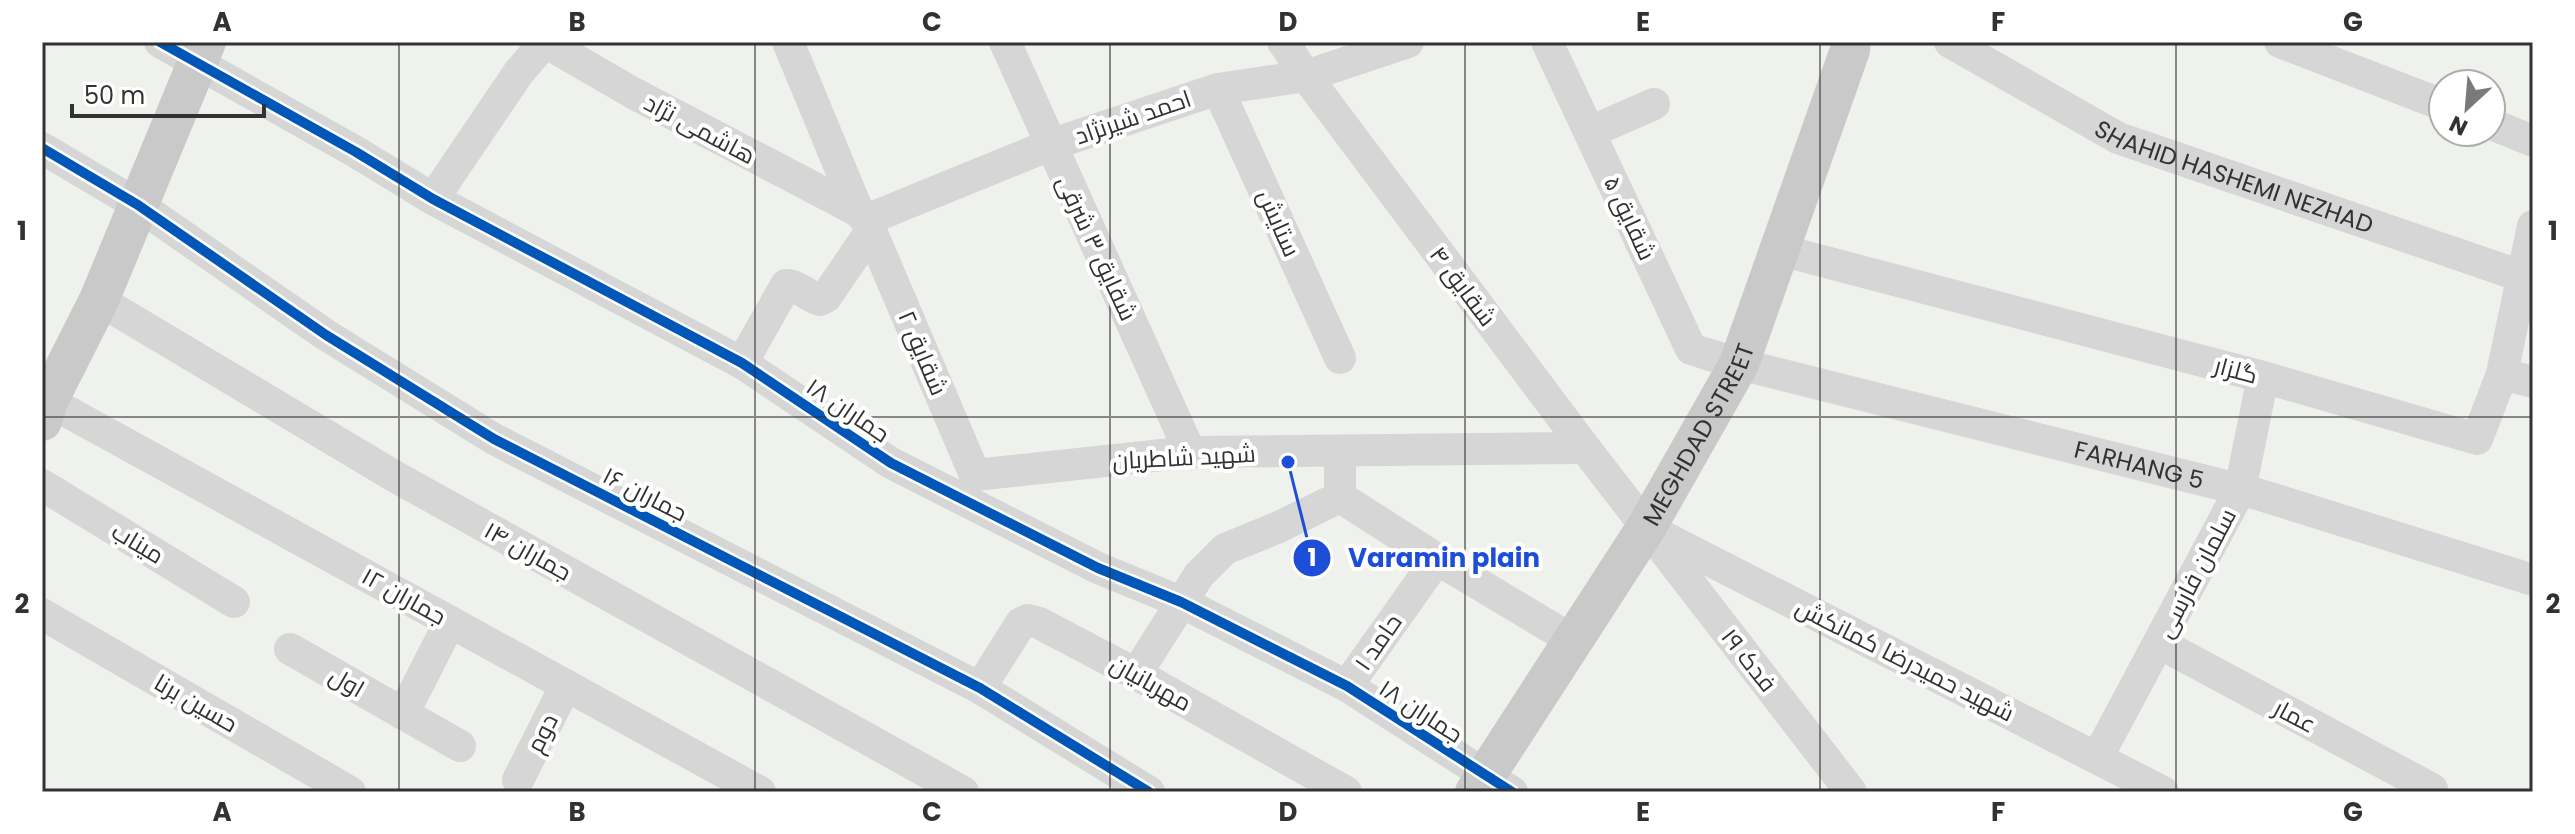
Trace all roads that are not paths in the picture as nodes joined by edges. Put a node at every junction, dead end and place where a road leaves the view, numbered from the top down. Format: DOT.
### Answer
graph roads {
  1 [pos="160,42"];
  2 [pos="545,42"];
  3 [pos="788,42"];
  4 [pos="1005,42"];
  5 [pos="1283,42"];
  6 [pos="1408,42"];
  7 [pos="1547,42"];
  8 [pos="1851,42"];
  9 [pos="1950,42"];
  10 [pos="2280,42"];
  11 [pos="202,52"];
  12 [pos="1306,76"];
  13 [pos="1218,89"];
  14 [pos="2427,99"];
  15 [pos="1654,104"];
  16 [pos="2507,130"];
  17 [pos="1590,132"];
  18 [pos="2533,141"];
  19 [pos="1050,145"];
  20 [pos="42,148"];
  21 [pos="433,199"];
  22 [pos="138,205"];
  23 [pos="865,221"];
  24 [pos="2533,226"];
  25 [pos="1780,250"];
  26 [pos="2527,278"];
  27 [pos="99,300"];
  28 [pos="1340,358"];
  29 [pos="742,363"];
  30 [pos="1739,364"];
  31 [pos="2502,374"];
  32 [pos="2263,377"];
  33 [pos="2533,382"];
  34 [pos="44,410"];
  35 [pos="1585,448"];
  36 [pos="1190,452"];
  37 [pos="1340,452"];
  38 [pos="42,485"];
  39 [pos="969,488"];
  40 [pos="2240,490"];
  41 [pos="1340,497"];
  42 [pos="1646,528"];
  43 [pos="1437,559"];
  44 [pos="2533,580"];
  45 [pos="234,602"];
  46 [pos="1181,602"];
  47 [pos="42,614"];
  48 [pos="450,622"];
  49 [pos="1572,640"];
  50 [pos="2159,643"];
  51 [pos="290,649"];
  52 [pos="1136,674"];
  53 [pos="566,685"];
  54 [pos="1347,686"];
  55 [pos="980,688"];
  56 [pos="403,714"];
  57 [pos="460,746"];
  58 [pos="2097,758"];
  59 [pos="518,780"];
  60 [pos="1490,787"];
  61 [pos="2432,789"];
  62 [pos="350,792"];
  63 [pos="760,792"];
  64 [pos="963,792"];
  65 [pos="1149,792"];
  66 [pos="1346,792"];
  67 [pos="1851,792"];
  68 [pos="2163,792"];
  1 -- 11 [label="street, جماران ۱۸"];
  2 -- 21 [label="street"];
  2 -- 23 [label="street, هاشمی نژاد"];
  3 -- 23 [label="street, شقایق ۲"];
  4 -- 19 [label="street, شقایق ۳ شرقی"];
  5 -- 12 [label="street, شقایق ۴"];
  6 -- 12 [label="street, احمد شیرنژاد"];
  7 -- 17 [label="street, شقایق ۵"];
  8 -- 25 [label="main road, MEGHDAD STREET"];
  9 -- 26 [label="street, SHAHID HASHEMI NEZHAD"];
  10 -- 14 [label="street"];
  11 -- 21 [label="street, جماران ۱۸"];
  11 -- 22 [label="main road"];
  12 -- 13 [label="street, احمد شیرنژاد"];
  12 -- 35 [label="street, شقایق ۴"];
  13 -- 19 [label="street, احمد شیرنژاد"];
  13 -- 28 [label="street, ستایش"];
  15 -- 17 [label="street"];
  16 -- 18 [label="street"];
  17 -- 30 [label="street, شقایق ۵"];
  19 -- 23 [label="street, احمد شیرنژاد"];
  19 -- 36 [label="street, شقایق ۳ شرقی"];
  20 -- 22 [label="street, جماران ۱۶"];
  21 -- 29 [label="street, جماران ۱۸"];
  22 -- 27 [label="main road"];
  22 -- 55 [label="street, جماران ۱۶"];
  23 -- 29 [label="street"];
  23 -- 39 [label="street, شقایق ۲"];
  24 -- 26 [label="street, گلزار"];
  25 -- 30 [label="main road, MEGHDAD STREET"];
  25 -- 32 [label="street, گلزار"];
  26 -- 31 [label="street, گلزار"];
  27 -- 34 [label="main road"];
  27 -- 64 [label="street, جماران ۱۴"];
  29 -- 39 [label="street, جماران ۱۸"];
  30 -- 40 [label="street, FARHANG 5"];
  30 -- 42 [label="main road, MEGHDAD STREET"];
  31 -- 32 [label="street, گلزار"];
  31 -- 33 [label="street"];
  32 -- 40 [label="street, سلمان فارسی"];
  34 -- 48 [label="street, جماران ۱۲"];
  35 -- 37 [label="street, شهید شاطریان"];
  35 -- 42 [label="street, شقایق ۴"];
  36 -- 37 [label="street, شهید شاطریان"];
  36 -- 39 [label="street, شهید شاطریان"];
  37 -- 41 [label="street"];
  38 -- 45 [label="street, میناب"];
  39 -- 46 [label="street, جماران ۱۸"];
  40 -- 44 [label="street, FARHANG 5"];
  40 -- 50 [label="street, سلمان فارسی"];
  41 -- 43 [label="street"];
  41 -- 46 [label="street"];
  42 -- 49 [label="main road, MEGHDAD STREET"];
  42 -- 58 [label="street, شهید حمیدرضا کمانکش"];
  42 -- 67 [label="street, فدک ۱۹"];
  43 -- 49 [label="street"];
  43 -- 54 [label="street, حامد ۱"];
  46 -- 52 [label="street"];
  46 -- 54 [label="street, جماران ۱۸"];
  47 -- 62 [label="street, حسین برنا"];
  48 -- 53 [label="street, جماران ۱۲"];
  48 -- 56 [label="street"];
  49 -- 60 [label="main road, MEGHDAD STREET"];
  50 -- 58 [label="street, سلمان فارسی"];
  50 -- 61 [label="street, عمار"];
  51 -- 56 [label="street, اول"];
  52 -- 55 [label="street, مهربانیان"];
  52 -- 66 [label="street, مهربانیان"];
  53 -- 59 [label="street, دوم"];
  53 -- 63 [label="street, جماران ۱۲"];
  54 -- 60 [label="street, جماران ۱۸"];
  55 -- 65 [label="street, جماران ۱۶"];
  56 -- 57 [label="street, اول"];
  58 -- 68 [label="street, شهید حمیدرضا کمانکش"];
}
